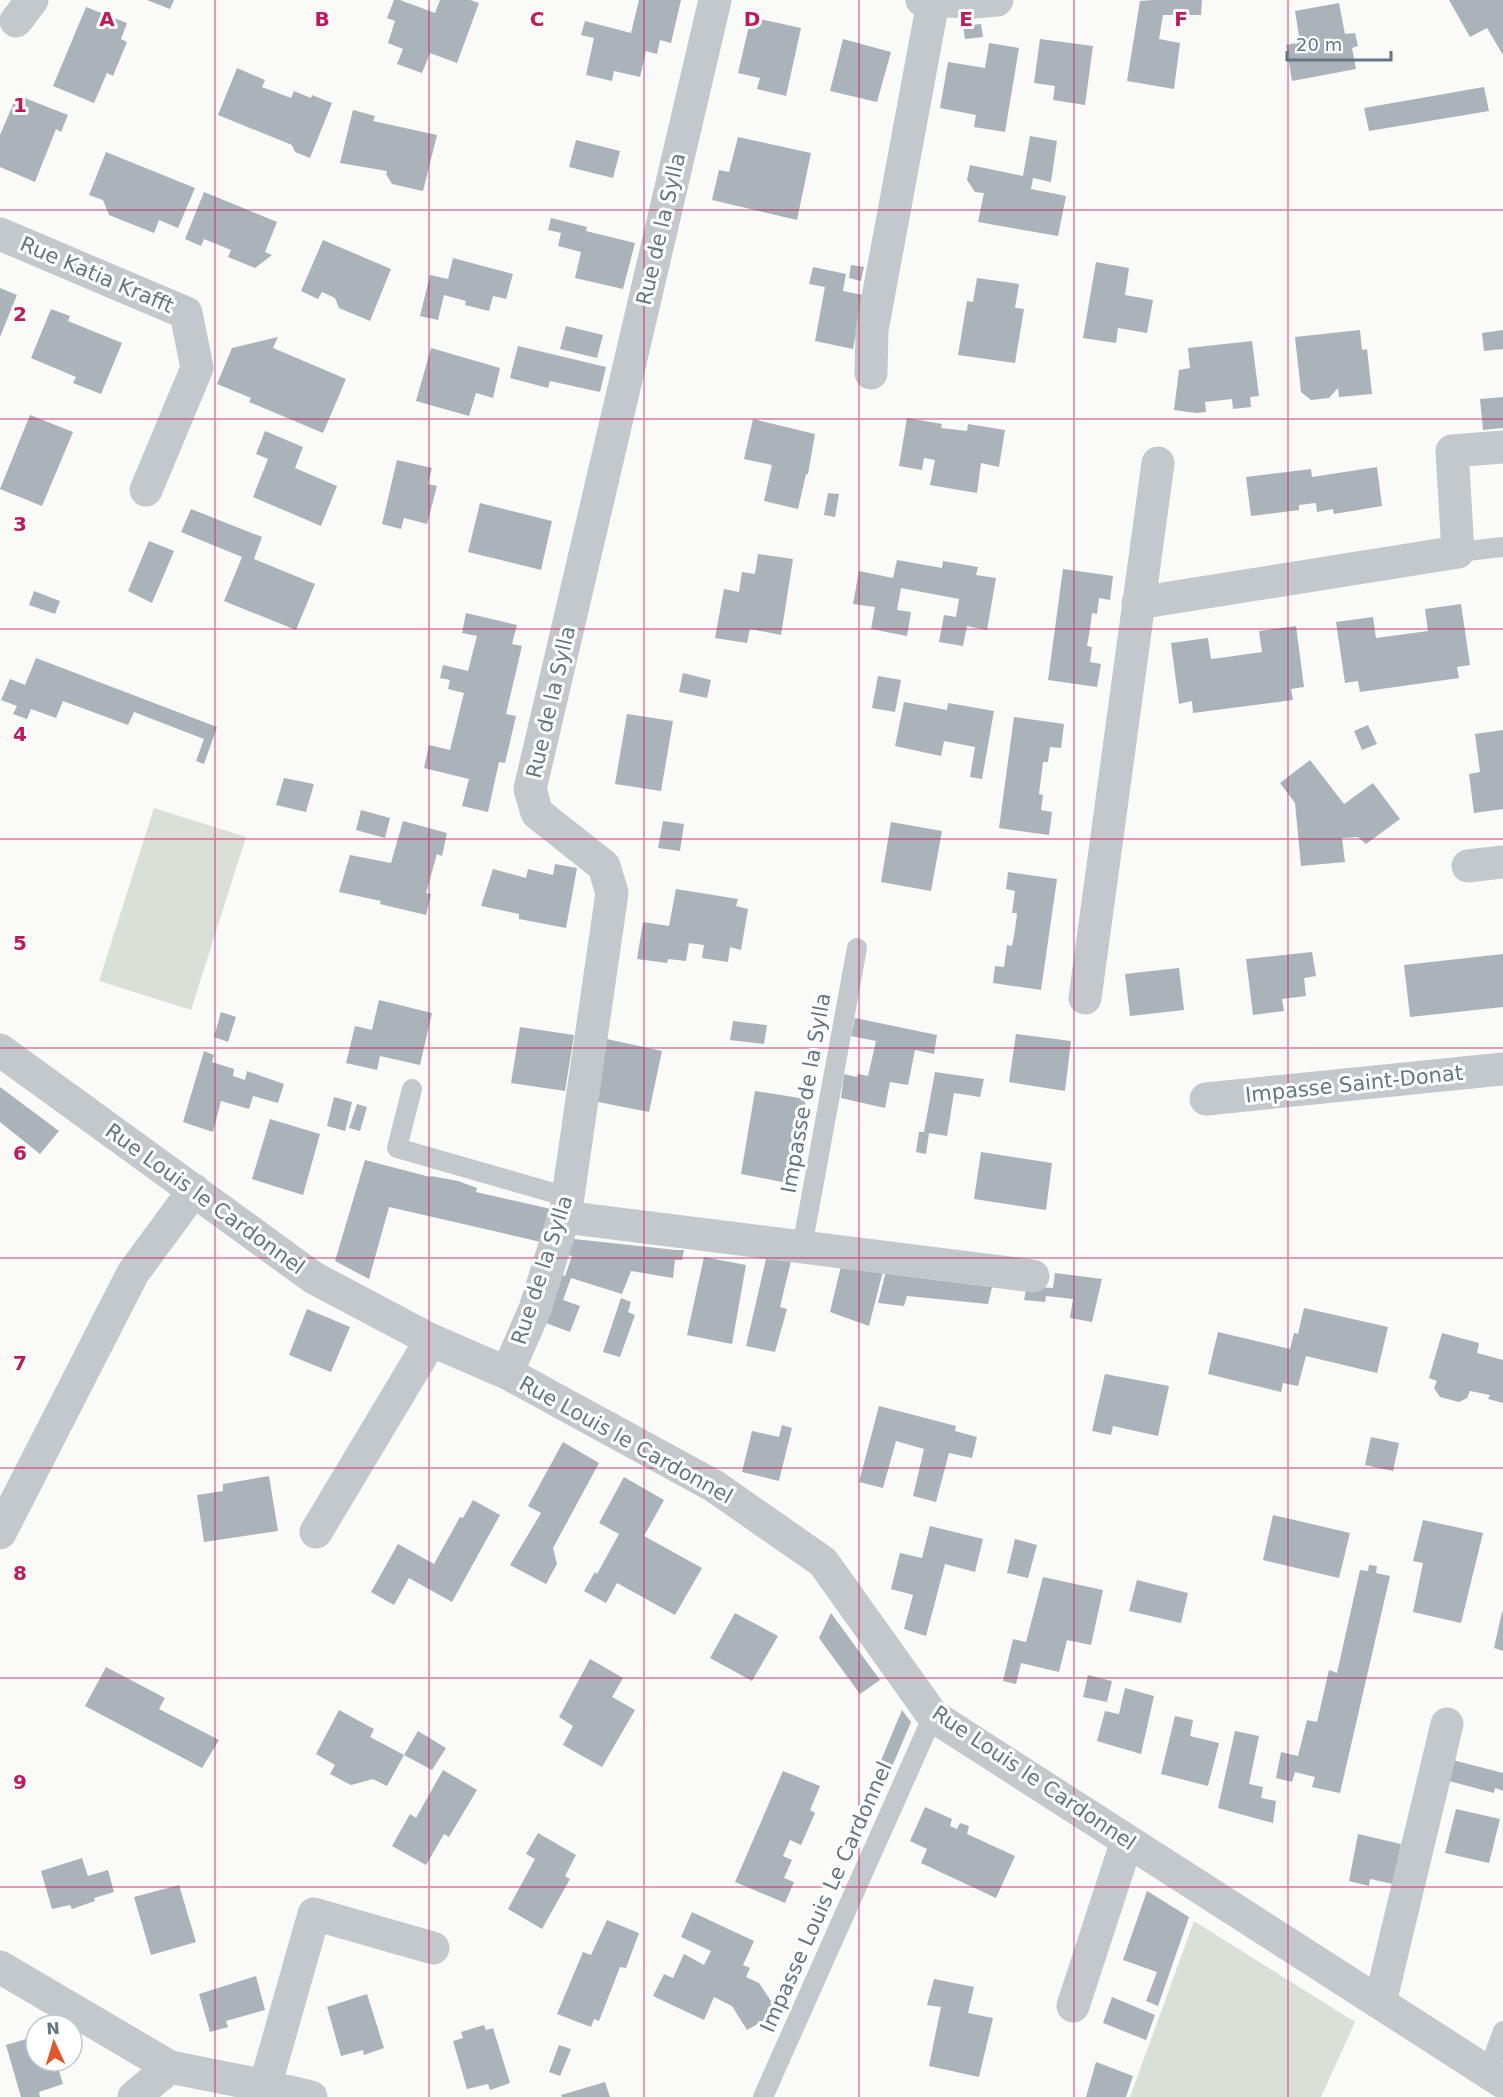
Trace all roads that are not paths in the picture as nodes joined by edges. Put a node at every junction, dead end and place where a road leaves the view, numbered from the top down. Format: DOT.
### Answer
graph roads {
  1 [pos="715,0"];
  2 [pos="997,0"];
  3 [pos="928,1"];
  4 [pos="0,234"];
  5 [pos="871,373"];
  6 [pos="1503,447"];
  7 [pos="1158,463"];
  8 [pos="146,490"];
  9 [pos="1503,547"];
  10 [pos="1458,552"];
  11 [pos="1138,603"];
  12 [pos="1503,862"];
  13 [pos="1468,866"];
  14 [pos="857,948"];
  15 [pos="1084,998"];
  16 [pos="0,1050"];
  17 [pos="1503,1069"];
  18 [pos="412,1089"];
  19 [pos="1206,1099"];
  20 [pos="194,1190"];
  21 [pos="566,1207"];
  22 [pos="802,1247"];
  23 [pos="1033,1276"];
  24 [pos="431,1340"];
  25 [pos="507,1373"];
  26 [pos="316,1532"];
  27 [pos="0,1533"];
  28 [pos="933,1716"];
  29 [pos="1447,1724"];
  30 [pos="1127,1841"];
  31 [pos="433,1948"];
  32 [pos="0,1967"];
  33 [pos="1380,2003"];
  34 [pos="1073,2007"];
  35 [pos="1503,2031"];
  36 [pos="170,2067"];
  37 [pos="1495,2077"];
  38 [pos="264,2091"];
  39 [pos="134,2097"];
  40 [pos="311,2097"];
  41 [pos="763,2097"];
  1 -- 21 [label="street, Rue de la Sylla"];
  2 -- 3 [label="street"];
  3 -- 5 [label="street"];
  4 -- 8 [label="street, Rue Katia Krafft"];
  6 -- 10 [label="street"];
  7 -- 11 [label="street"];
  9 -- 10 [label="lane"];
  10 -- 11 [label="street"];
  11 -- 15 [label="street"];
  12 -- 13 [label="street"];
  14 -- 22 [label="lane, Impasse de la Sylla"];
  16 -- 20 [label="street, Rue Louis le Cardonnel"];
  17 -- 19 [label="street, Impasse Saint-Donat"];
  18 -- 21 [label="lane"];
  20 -- 24 [label="street, Rue Louis le Cardonnel"];
  20 -- 27 [label="street"];
  21 -- 22 [label="street"];
  21 -- 25 [label="street, Rue de la Sylla"];
  22 -- 23 [label="street"];
  24 -- 25 [label="street, Rue Louis le Cardonnel"];
  24 -- 26 [label="street"];
  25 -- 28 [label="street, Rue Louis le Cardonnel"];
  28 -- 30 [label="street, Rue Louis le Cardonnel"];
  28 -- 41 [label="lane, Impasse Louis Le Cardonnel"];
  29 -- 33 [label="street"];
  30 -- 33 [label="street, Rue Louis le Cardonnel"];
  30 -- 34 [label="street"];
  31 -- 38 [label="street"];
  32 -- 36 [label="street"];
  33 -- 37 [label="street, Rue Louis le Cardonnel"];
  35 -- 37 [label="lane"];
  36 -- 38 [label="street"];
  36 -- 39 [label="street"];
  38 -- 40 [label="street"];
}
